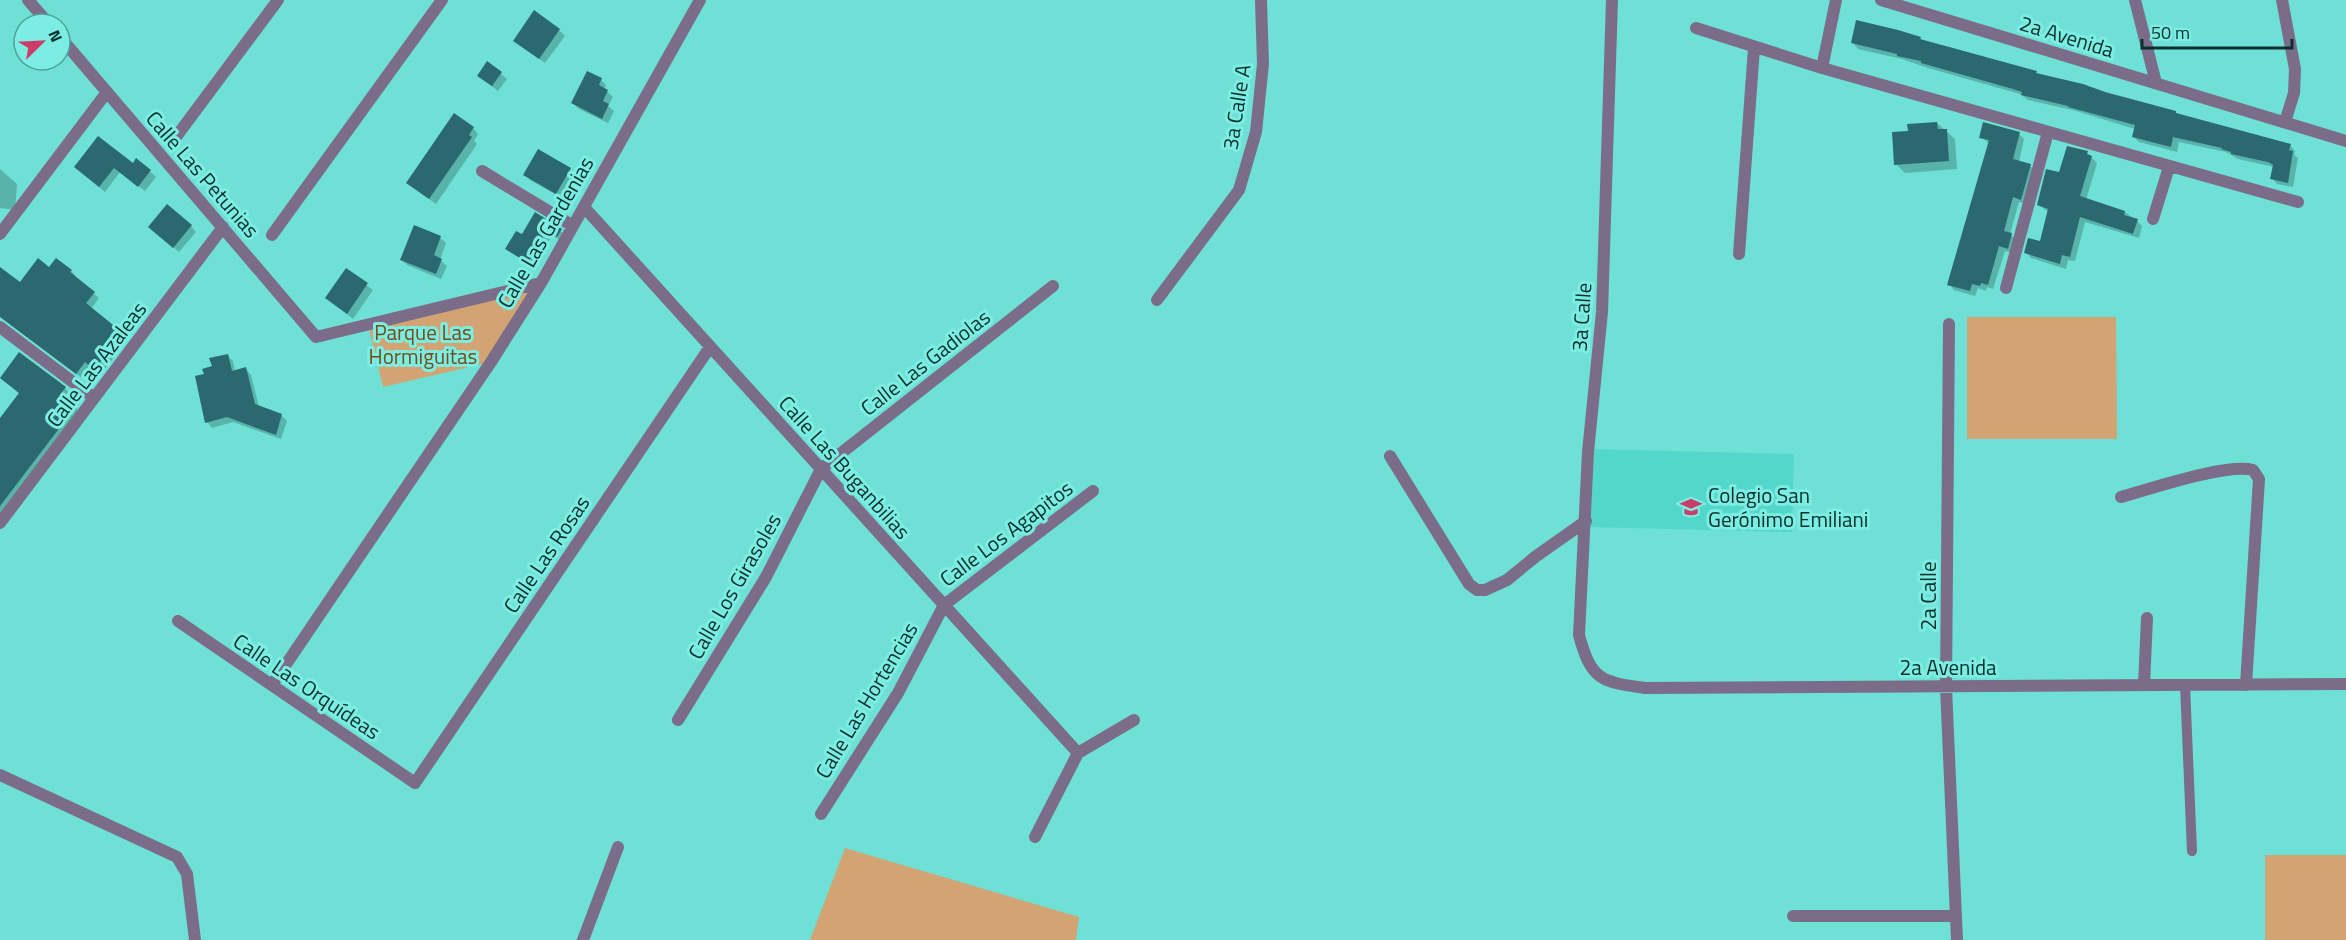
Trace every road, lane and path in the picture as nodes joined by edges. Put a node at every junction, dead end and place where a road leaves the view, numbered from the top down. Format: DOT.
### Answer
graph roads {
  1 [pos="28,0"];
  2 [pos="278,0"];
  3 [pos="442,0"];
  4 [pos="700,0"];
  5 [pos="1261,0"];
  6 [pos="1612,0"];
  7 [pos="1836,0"];
  8 [pos="1881,0"];
  9 [pos="2136,0"];
  10 [pos="2282,0"];
  11 [pos="38,12"];
  12 [pos="1696,28"];
  13 [pos="1754,48"];
  14 [pos="72,51"];
  15 [pos="1821,68"];
  16 [pos="2156,83"];
  17 [pos="107,92"];
  18 [pos="2285,122"];
  19 [pos="2048,132"];
  20 [pos="173,141"];
  21 [pos="2346,141"];
  22 [pos="2169,167"];
  23 [pos="482,171"];
  24 [pos="2298,202"];
  25 [pos="584,207"];
  26 [pos="2153,219"];
  27 [pos="573,226"];
  28 [pos="223,227"];
  29 [pos="0,234"];
  30 [pos="272,235"];
  31 [pos="1739,254"];
  32 [pos="541,283"];
  33 [pos="1053,286"];
  34 [pos="2006,288"];
  35 [pos="1157,300"];
  36 [pos="1949,324"];
  37 [pos="0,327"];
  38 [pos="710,347"];
  39 [pos="94,398"];
  40 [pos="1390,456"];
  41 [pos="821,469"];
  42 [pos="1093,491"];
  43 [pos="2121,497"];
  44 [pos="1586,521"];
  45 [pos="0,523"];
  46 [pos="944,605"];
  47 [pos="2147,618"];
  48 [pos="178,621"];
  49 [pos="1580,635"];
  50 [pos="2346,684"];
  51 [pos="272,685"];
  52 [pos="2144,685"];
  53 [pos="2185,685"];
  54 [pos="2246,685"];
  55 [pos="1946,687"];
  56 [pos="678,720"];
  57 [pos="1134,720"];
  58 [pos="1078,753"];
  59 [pos="0,775"];
  60 [pos="415,783"];
  61 [pos="821,814"];
  62 [pos="1035,837"];
  63 [pos="618,847"];
  64 [pos="2192,851"];
  65 [pos="1793,916"];
  66 [pos="1956,916"];
  67 [pos="195,940"];
  68 [pos="583,940"];
  69 [pos="1957,940"];
  1 -- 11 [label="street"];
  2 -- 20 [label="street"];
  3 -- 30 [label="street"];
  4 -- 25 [label="street, Calle Las Gardenias"];
  5 -- 35 [label="street, 3a Calle A"];
  6 -- 44 [label="street, 3a Calle"];
  7 -- 15 [label="street"];
  8 -- 16 [label="street, 2a Avenida"];
  9 -- 16 [label="street"];
  10 -- 18 [label="street"];
  12 -- 13 [label="street"];
  13 -- 15 [label="street"];
  13 -- 31 [label="street"];
  14 -- 17 [label="street, Calle Las Petunias"];
  15 -- 19 [label="street"];
  16 -- 18 [label="street, 2a Avenida"];
  17 -- 28 [label="street, Calle Las Petunias"];
  17 -- 29 [label="street"];
  18 -- 21 [label="street, 2a Avenida"];
  19 -- 22 [label="street"];
  19 -- 34 [label="street"];
  22 -- 24 [label="street"];
  22 -- 26 [label="street"];
  23 -- 27 [label="street"];
  25 -- 27 [label="street, Calle Las Gardenias"];
  25 -- 38 [label="street, Calle Las Buganbilias"];
  27 -- 32 [label="street, Calle Las Gardenias"];
  28 -- 32 [label="street, Calle Las Petunias"];
  28 -- 39 [label="street, Calle Las Azaleas"];
  32 -- 51 [label="street, Calle Las Gardenias"];
  33 -- 41 [label="street, Calle Las Gadiolas"];
  36 -- 55 [label="street, 2a Calle"];
  37 -- 39 [label="street"];
  38 -- 41 [label="street, Calle Las Buganbilias"];
  38 -- 60 [label="street, Calle Las Rosas"];
  39 -- 45 [label="street, Calle Las Azaleas"];
  40 -- 44 [label="street"];
  41 -- 46 [label="street, Calle Las Buganbilias"];
  41 -- 56 [label="street, Calle Los Girasoles"];
  42 -- 46 [label="street, Calle Los Agapitos"];
  43 -- 54 [label="street"];
  44 -- 49 [label="street, 3a Calle"];
  46 -- 58 [label="street, Calle Las Buganbilias"];
  46 -- 61 [label="street, Calle Las Hortencias"];
  47 -- 52 [label="street"];
  48 -- 51 [label="street, Calle Las Orquídeas"];
  49 -- 55 [label="street, 2a Avenida"];
  50 -- 54 [label="street, 2a Avenida"];
  51 -- 60 [label="street, Calle Las Orquídeas"];
  52 -- 53 [label="street, 2a Avenida"];
  52 -- 55 [label="street, 2a Avenida"];
  53 -- 54 [label="street, 2a Avenida"];
  53 -- 64 [label="lane"];
  55 -- 66 [label="street, 2a Calle"];
  57 -- 58 [label="street"];
  58 -- 62 [label="street"];
  59 -- 67 [label="street"];
  63 -- 68 [label="street"];
  65 -- 66 [label="street"];
  66 -- 69 [label="street, 2a Calle"];
}
